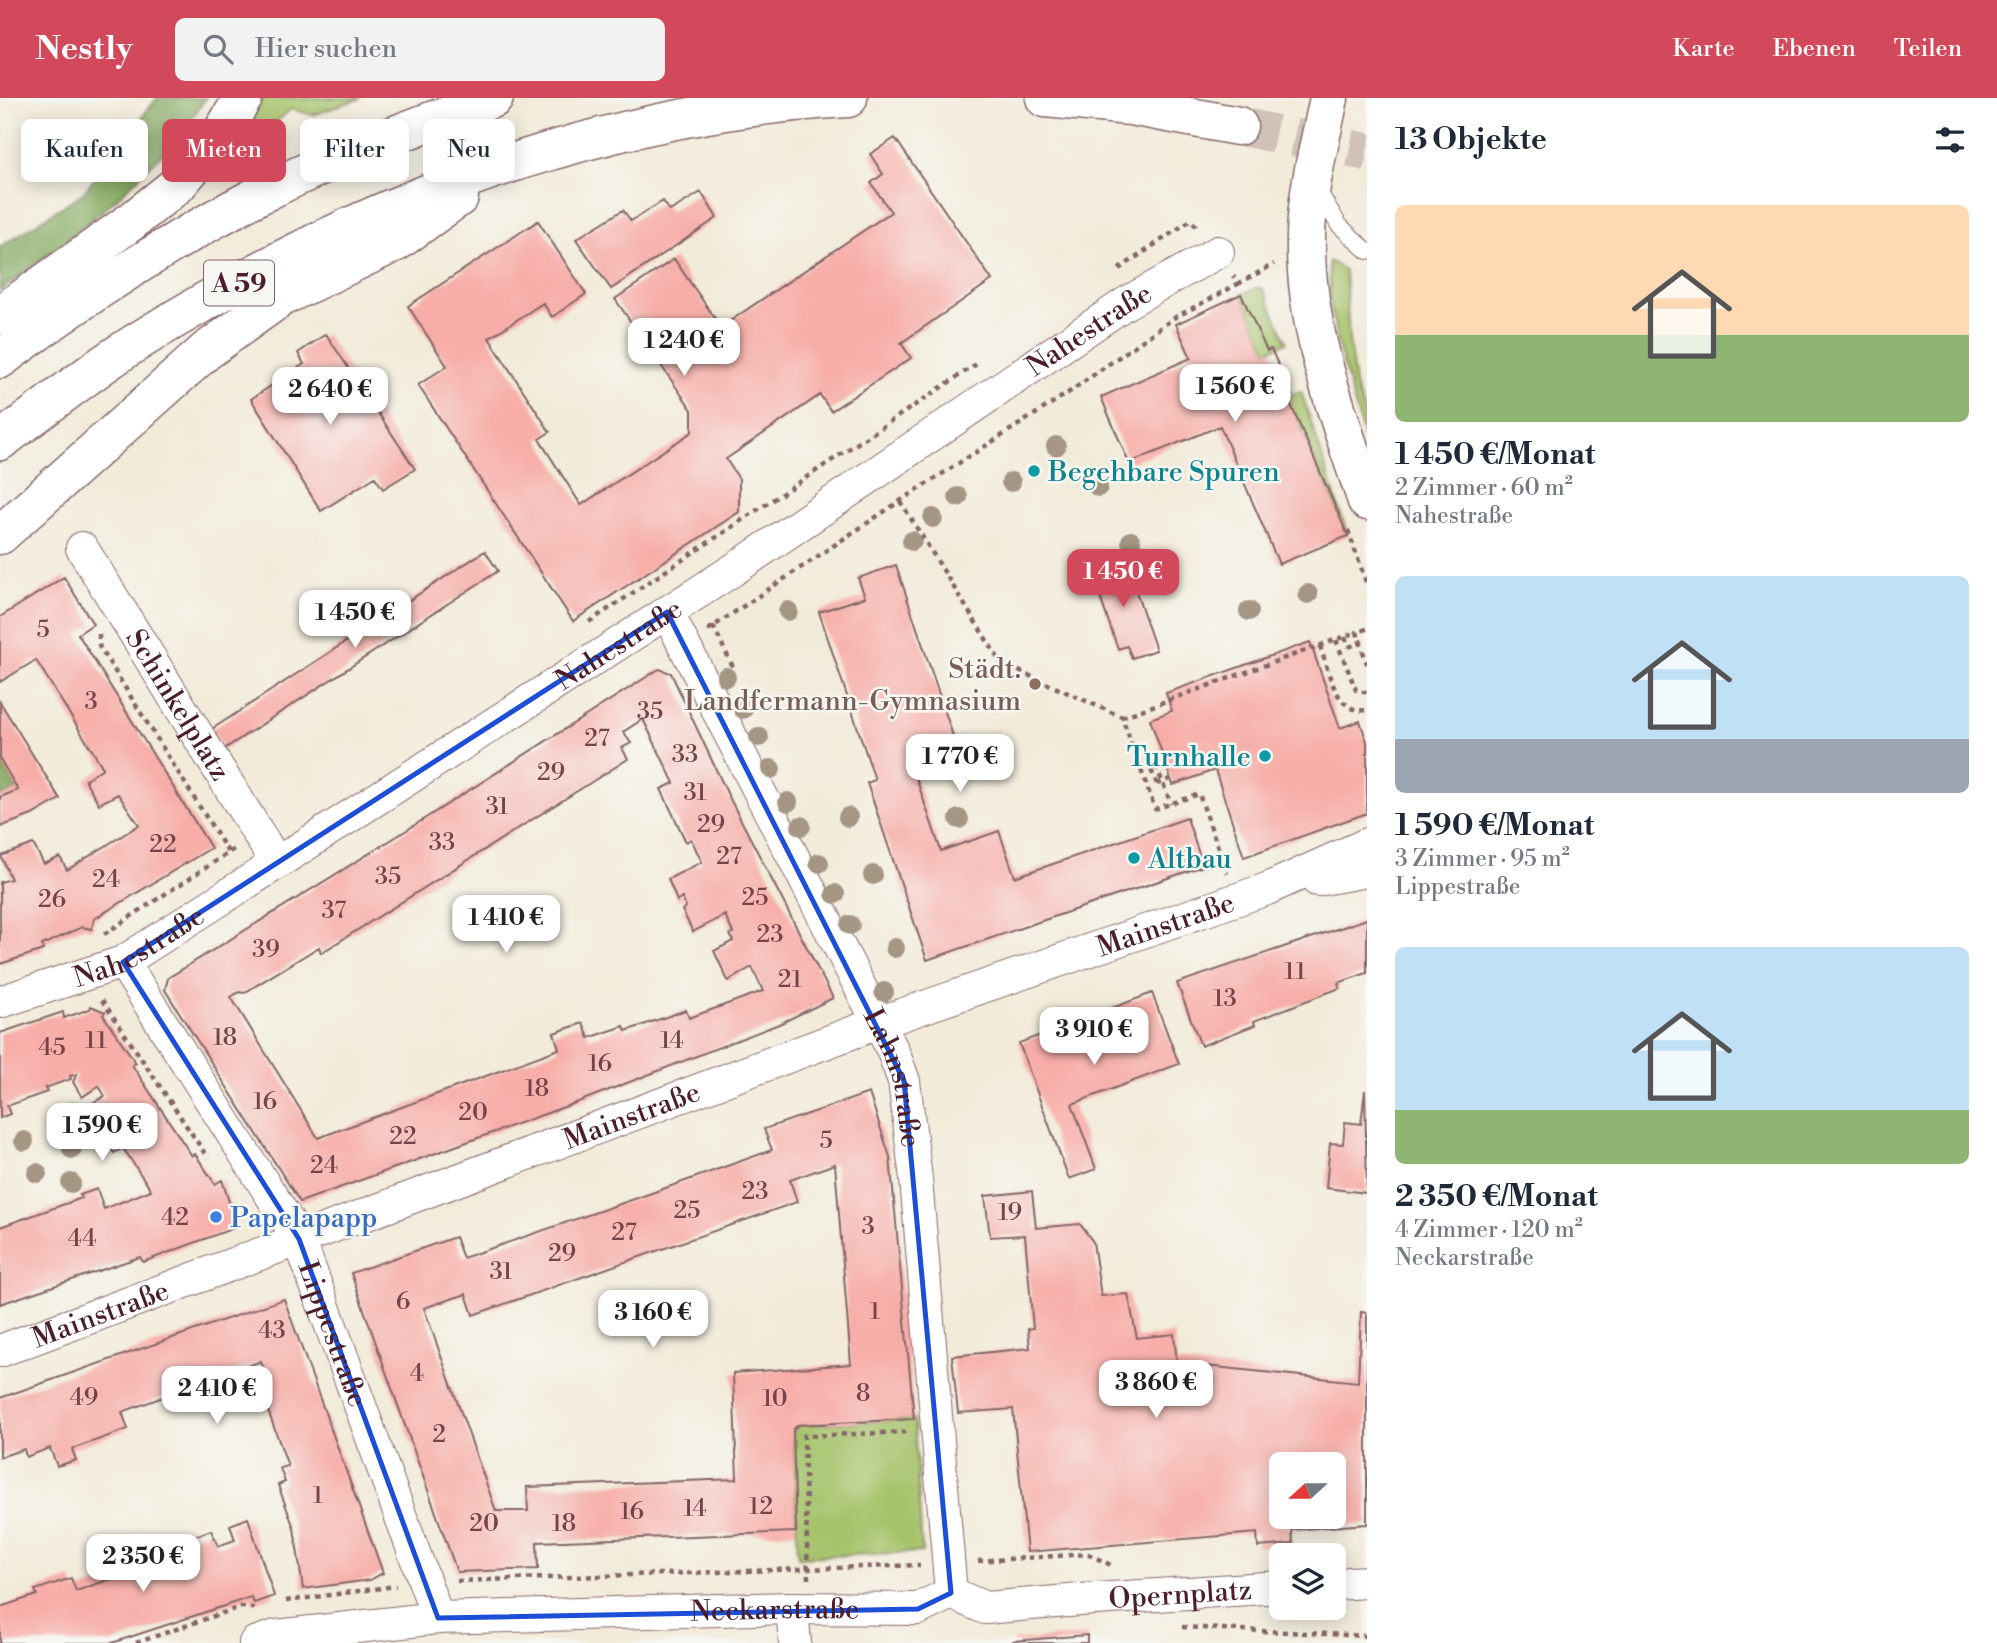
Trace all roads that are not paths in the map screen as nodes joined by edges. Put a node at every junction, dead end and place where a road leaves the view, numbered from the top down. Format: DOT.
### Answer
graph roads {
  1 [pos="243,98"];
  2 [pos="494,98"];
  3 [pos="848,98"];
  4 [pos="1045,98"];
  5 [pos="1329,98"];
  6 [pos="1238,126"];
  7 [pos="515,163"];
  8 [pos="1312,181"];
  9 [pos="461,182"];
  10 [pos="480,182"];
  11 [pos="1367,251"];
  12 [pos="1218,252"];
  13 [pos="0,315"];
  14 [pos="0,359"];
  15 [pos="0,441"];
  16 [pos="1367,501"];
  17 [pos="0,535"];
  18 [pos="82,548"];
  19 [pos="667,612"];
  20 [pos="1367,844"];
  21 [pos="268,850"];
  22 [pos="1367,871"];
  23 [pos="1267,889"];
  24 [pos="122,962"];
  25 [pos="0,1002"];
  26 [pos="878,1023"];
  27 [pos="299,1239"];
  28 [pos="0,1351"];
  29 [pos="1367,1582"];
  30 [pos="1346,1583"];
  31 [pos="1269,1588"];
  32 [pos="951,1593"];
  33 [pos="792,1608"];
  34 [pos="438,1618"];
  35 [pos="255,1643"];
  36 [pos="795,1643"];
  1 -- 13 [label="main road"];
  2 -- 14 [label="main road, A 59"];
  3 -- 7 [label="main road, A 59"];
  4 -- 6 [label="main road"];
  5 -- 8 [label="main road"];
  8 -- 11 [label="lane"];
  8 -- 16 [label="main road"];
  9 -- 15 [label="main road, A 59"];
  10 -- 17 [label="main road"];
  12 -- 19 [label="street, Nahestraße"];
  18 -- 21 [label="street, Schinkelplatz"];
  19 -- 21 [label="street, Nahestraße"];
  19 -- 26 [label="street, Lahnstraße"];
  20 -- 23 [label="street, Mainstraße"];
  21 -- 24 [label="street, Nahestraße"];
  22 -- 23 [label="street, Mainstraße"];
  23 -- 26 [label="street, Mainstraße"];
  24 -- 25 [label="street, Nahestraße"];
  24 -- 27 [label="street, Lippestraße"];
  26 -- 27 [label="street, Mainstraße"];
  26 -- 32 [label="street, Lahnstraße"];
  27 -- 28 [label="street, Mainstraße"];
  27 -- 34 [label="street, Lippestraße"];
  29 -- 30 [label="street"];
  31 -- 32 [label="street, Opernplatz"];
  32 -- 33 [label="street, Neckarstraße"];
  33 -- 34 [label="street, Neckarstraße"];
  33 -- 36 [label="street"];
  34 -- 35 [label="street, Neckarstraße"];
}
